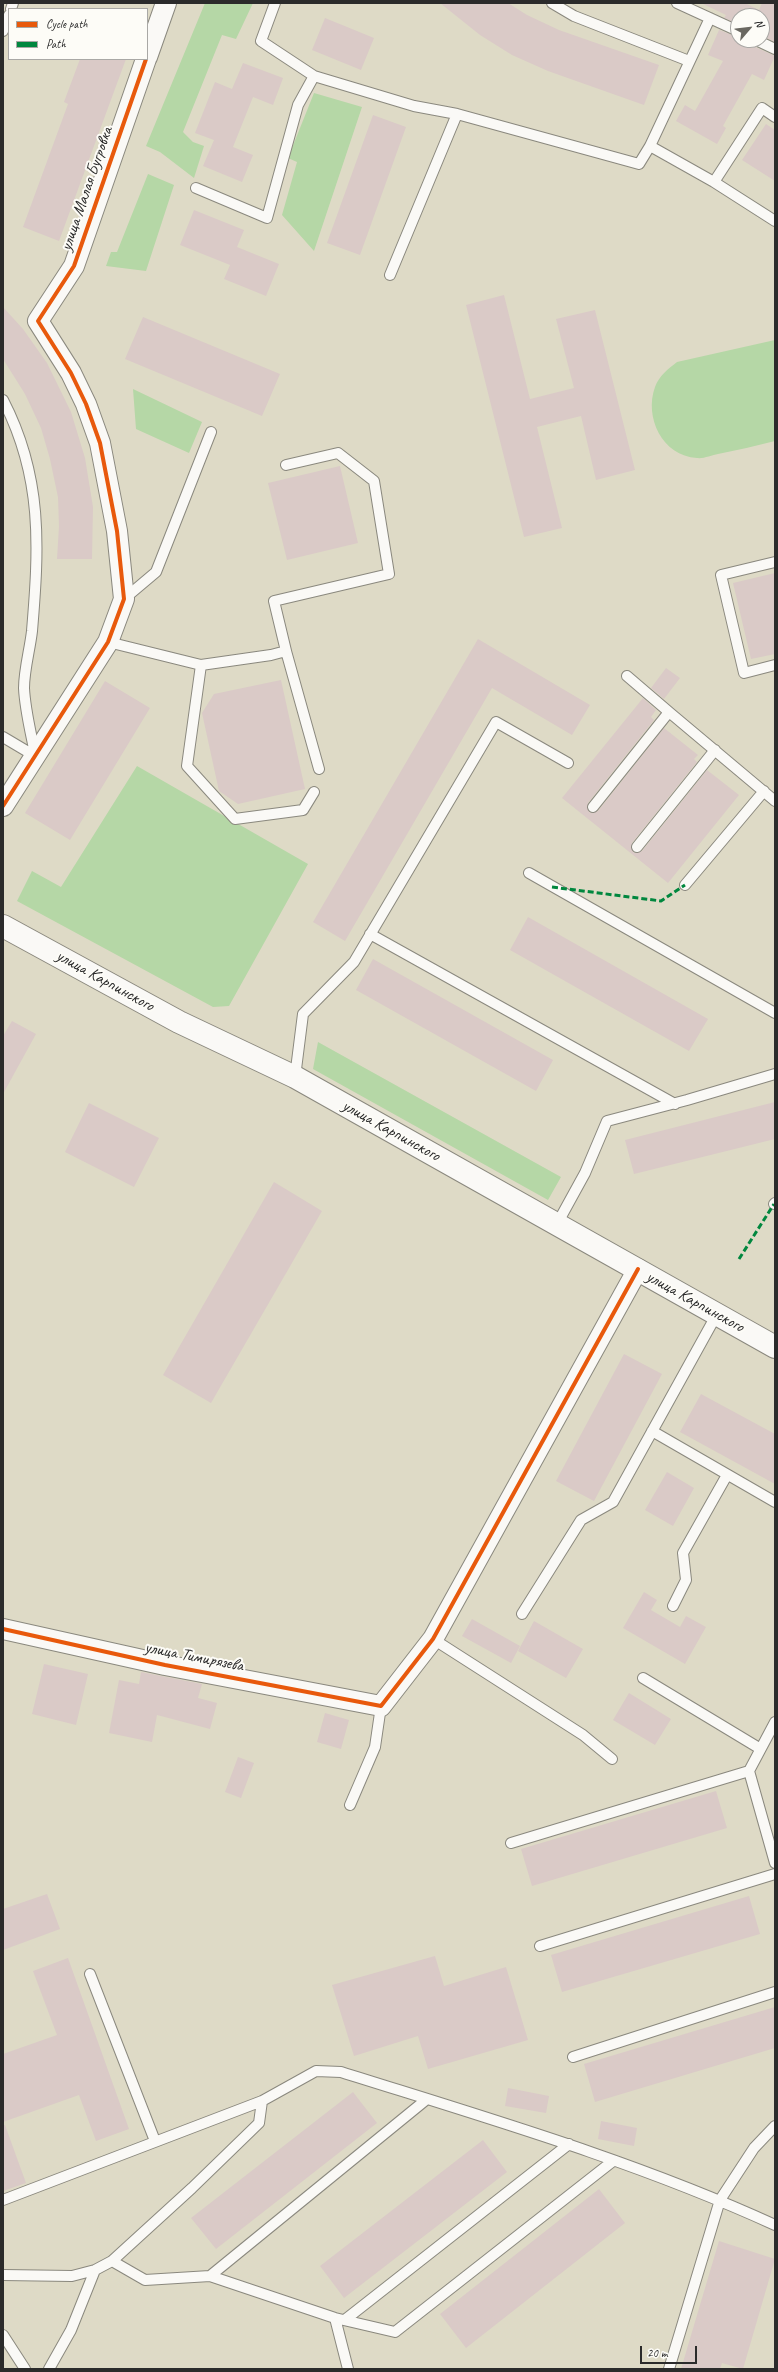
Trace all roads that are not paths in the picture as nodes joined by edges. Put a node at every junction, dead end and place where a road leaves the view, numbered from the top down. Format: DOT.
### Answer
graph roads {
  1 [pos="166,3"];
  2 [pos="274,3"];
  3 [pos="552,3"];
  4 [pos="677,3"];
  5 [pos="8,18"];
  6 [pos="710,18"];
  7 [pos="730,27"];
  8 [pos="3,31"];
  9 [pos="148,55"];
  10 [pos="146,60"];
  11 [pos="689,61"];
  12 [pos="314,76"];
  13 [pos="458,114"];
  14 [pos="775,117"];
  15 [pos="650,146"];
  16 [pos="714,182"];
  17 [pos="196,188"];
  18 [pos="775,221"];
  19 [pos="390,275"];
  20 [pos="3,400"];
  21 [pos="211,432"];
  22 [pos="286,465"];
  23 [pos="775,562"];
  24 [pos="124,599"];
  25 [pos="108,642"];
  26 [pos="286,650"];
  27 [pos="201,665"];
  28 [pos="775,665"];
  29 [pos="627,676"];
  30 [pos="669,712"];
  31 [pos="3,737"];
  32 [pos="715,750"];
  33 [pos="35,756"];
  34 [pos="568,763"];
  35 [pos="319,769"];
  36 [pos="764,791"];
  37 [pos="314,792"];
  38 [pos="775,801"];
  39 [pos="3,806"];
  40 [pos="593,807"];
  41 [pos="637,847"];
  42 [pos="529,873"];
  43 [pos="685,885"];
  44 [pos="3,926"];
  45 [pos="370,934"];
  46 [pos="775,1012"];
  47 [pos="775,1074"];
  48 [pos="294,1077"];
  49 [pos="675,1104"];
  50 [pos="557,1224"];
  51 [pos="638,1269"];
  52 [pos="716,1314"];
  53 [pos="775,1347"];
  54 [pos="652,1431"];
  55 [pos="726,1474"];
  56 [pos="775,1502"];
  57 [pos="673,1606"];
  58 [pos="522,1614"];
  59 [pos="3,1629"];
  60 [pos="433,1639"];
  61 [pos="643,1678"];
  62 [pos="381,1706"];
  63 [pos="775,1722"];
  64 [pos="759,1748"];
  65 [pos="612,1759"];
  66 [pos="749,1771"];
  67 [pos="350,1805"];
  68 [pos="511,1843"];
  69 [pos="775,1862"];
  70 [pos="775,1874"];
  71 [pos="540,1946"];
  72 [pos="90,1974"];
  73 [pos="775,1992"];
  74 [pos="573,2057"];
  75 [pos="427,2099"];
  76 [pos="262,2101"];
  77 [pos="775,2126"];
  78 [pos="155,2141"];
  79 [pos="569,2144"];
  80 [pos="613,2161"];
  81 [pos="3,2200"];
  82 [pos="720,2200"];
  83 [pos="775,2225"];
  84 [pos="112,2260"];
  85 [pos="95,2270"];
  86 [pos="3,2276"];
  87 [pos="210,2276"];
  88 [pos="341,2319"];
  89 [pos="3,2335"];
  90 [pos="25,2369"];
  91 [pos="49,2369"];
  92 [pos="348,2369"];
  93 [pos="670,2369"];
  1 -- 9 [label="street, улица Малая Бугровка"];
  2 -- 12 [label="lane"];
  3 -- 11 [label="lane"];
  4 -- 6 [label="lane"];
  5 -- 8 [label="lane"];
  6 -- 7 [label="lane"];
  6 -- 11 [label="lane"];
  10 -- 24 [label="street, улица Малая Бугровка"];
  11 -- 15 [label="lane"];
  12 -- 13 [label="lane"];
  12 -- 17 [label="lane"];
  13 -- 15 [label="lane"];
  13 -- 19 [label="lane"];
  14 -- 16 [label="lane"];
  15 -- 16 [label="lane"];
  16 -- 18 [label="lane"];
  20 -- 33 [label="lane"];
  21 -- 24 [label="lane"];
  22 -- 26 [label="lane"];
  23 -- 28 [label="lane"];
  24 -- 25 [label="street"];
  25 -- 27 [label="lane"];
  25 -- 33 [label="street"];
  26 -- 27 [label="lane"];
  26 -- 35 [label="lane"];
  27 -- 37 [label="lane"];
  29 -- 30 [label="lane"];
  30 -- 32 [label="lane"];
  30 -- 40 [label="lane"];
  31 -- 33 [label="lane"];
  32 -- 36 [label="lane"];
  32 -- 41 [label="lane"];
  33 -- 39 [label="street"];
  34 -- 45 [label="lane"];
  36 -- 38 [label="lane"];
  36 -- 43 [label="lane"];
  42 -- 46 [label="lane"];
  44 -- 48 [label="main road, улица Карпинского"];
  45 -- 48 [label="lane"];
  45 -- 49 [label="lane"];
  47 -- 49 [label="lane"];
  48 -- 50 [label="main road, улица Карпинского"];
  49 -- 50 [label="lane"];
  50 -- 51 [label="main road, улица Карпинского"];
  51 -- 52 [label="main road, улица Карпинского"];
  51 -- 60 [label="street"];
  52 -- 53 [label="main road, улица Карпинского"];
  52 -- 54 [label="lane"];
  54 -- 55 [label="lane"];
  54 -- 58 [label="lane"];
  55 -- 56 [label="lane"];
  55 -- 57 [label="lane"];
  59 -- 62 [label="street, улица Тимирязева"];
  60 -- 62 [label="street"];
  60 -- 65 [label="lane"];
  61 -- 64 [label="lane"];
  62 -- 67 [label="lane"];
  63 -- 64 [label="lane"];
  64 -- 66 [label="lane"];
  66 -- 68 [label="lane"];
  66 -- 69 [label="lane"];
  70 -- 71 [label="lane"];
  72 -- 78 [label="lane"];
  73 -- 74 [label="lane"];
  75 -- 76 [label="lane"];
  75 -- 79 [label="lane"];
  75 -- 87 [label="lane"];
  76 -- 78 [label="lane"];
  76 -- 84 [label="lane"];
  77 -- 82 [label="lane"];
  78 -- 81 [label="lane"];
  79 -- 80 [label="lane"];
  79 -- 88 [label="lane"];
  80 -- 82 [label="lane"];
  80 -- 88 [label="lane"];
  82 -- 83 [label="lane"];
  82 -- 93 [label="lane"];
  84 -- 85 [label="lane"];
  84 -- 87 [label="lane"];
  85 -- 86 [label="lane"];
  85 -- 91 [label="lane"];
  87 -- 88 [label="lane"];
  88 -- 92 [label="lane"];
  89 -- 90 [label="lane"];
}
